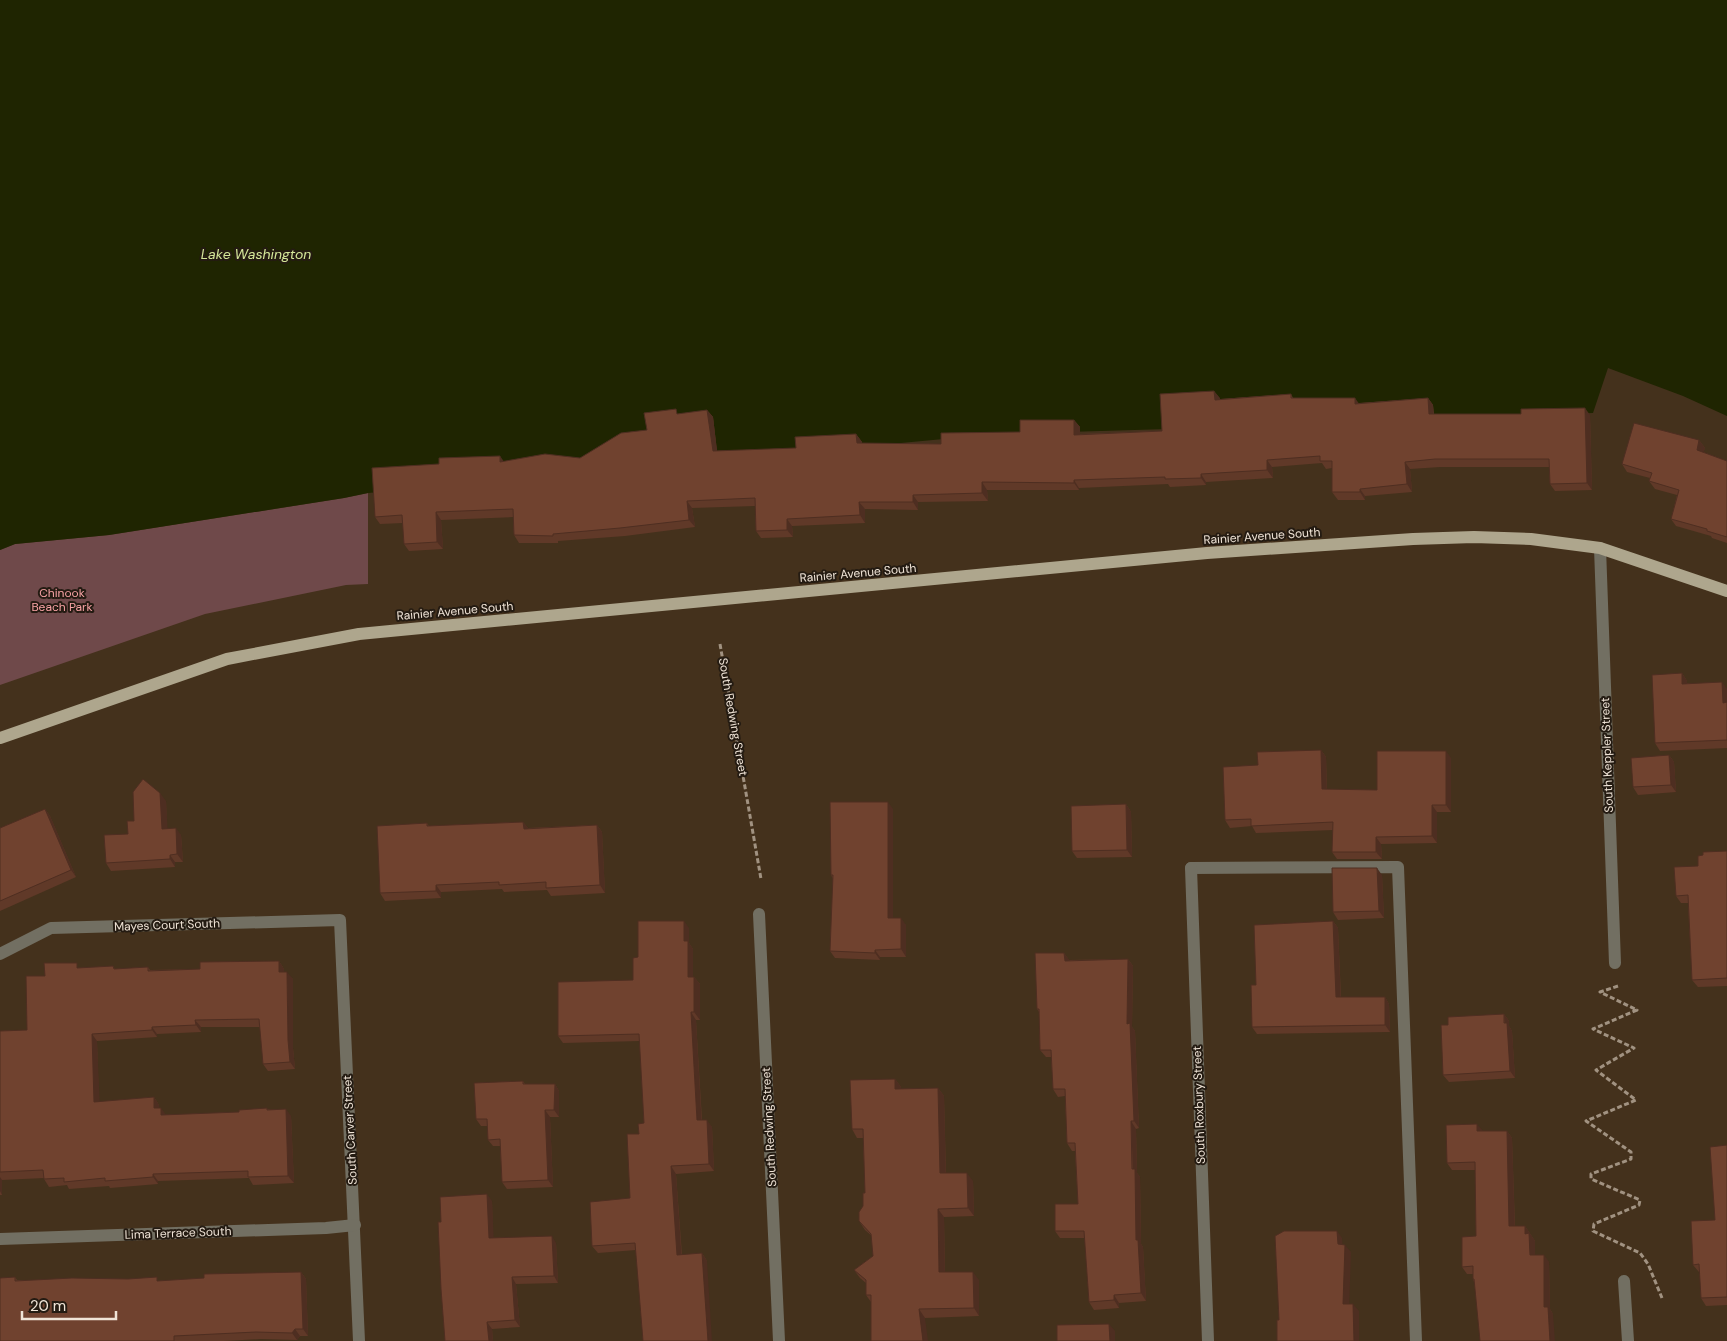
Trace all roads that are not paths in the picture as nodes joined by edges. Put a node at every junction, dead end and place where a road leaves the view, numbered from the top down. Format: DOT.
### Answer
graph roads {
  1 [pos="1600,548"];
  2 [pos="1727,592"];
  3 [pos="0,738"];
  4 [pos="759,914"];
  5 [pos="340,920"];
  6 [pos="0,954"];
  7 [pos="1614,963"];
  8 [pos="355,1225"];
  9 [pos="0,1239"];
  10 [pos="1624,1281"];
  11 [pos="359,1341"];
  12 [pos="779,1341"];
  13 [pos="1208,1341"];
  14 [pos="1416,1341"];
  15 [pos="1628,1341"];
  1 -- 2 [label="main road, Rainier Avenue South"];
  1 -- 3 [label="main road, Rainier Avenue South"];
  1 -- 7 [label="street, South Keppler Street"];
  4 -- 12 [label="street, South Redwing Street"];
  5 -- 6 [label="street, Mayes Court South"];
  5 -- 8 [label="street, South Carver Street"];
  8 -- 9 [label="street, Lima Terrace South"];
  8 -- 11 [label="street, South Carver Street"];
  10 -- 15 [label="street"];
  13 -- 14 [label="street, South Roxbury Street"];
}
